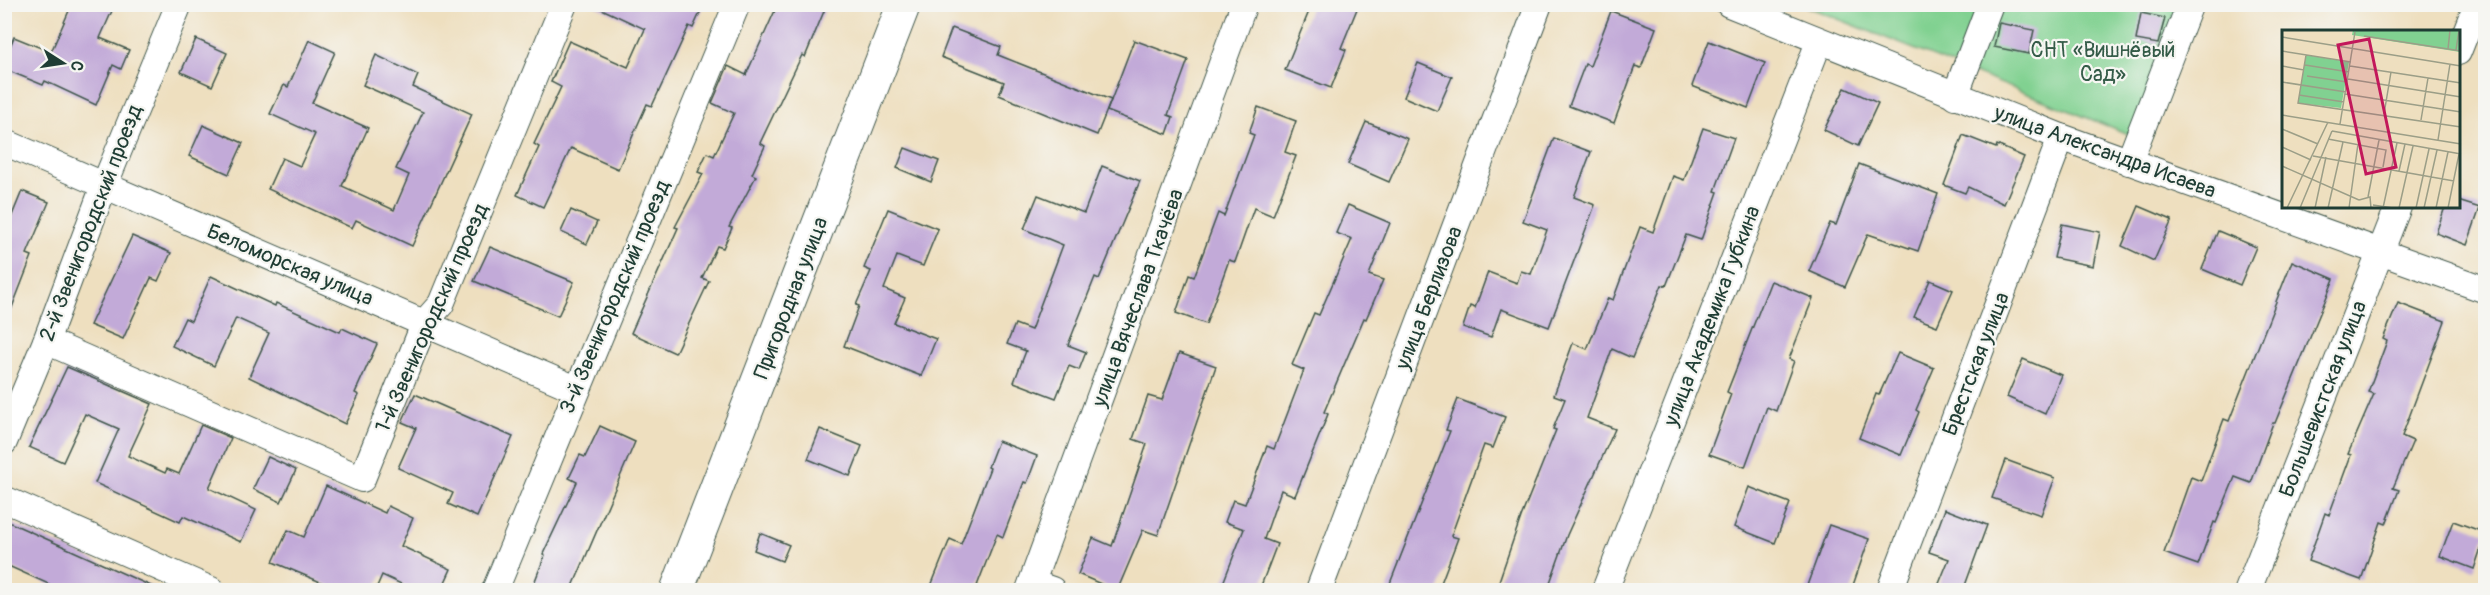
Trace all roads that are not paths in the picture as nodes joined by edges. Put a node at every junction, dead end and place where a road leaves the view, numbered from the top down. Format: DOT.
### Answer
graph roads {
  1 [pos="178,4"];
  2 [pos="564,4"];
  3 [pos="736,4"];
  4 [pos="904,4"];
  5 [pos="1244,4"];
  6 [pos="1539,4"];
  7 [pos="1729,4"];
  8 [pos="1990,4"];
  9 [pos="2190,4"];
  10 [pos="2477,4"];
  11 [pos="1770,12"];
  12 [pos="1819,42"];
  13 [pos="2460,47"];
  14 [pos="1955,96"];
  15 [pos="2061,137"];
  16 [pos="4,142"];
  17 [pos="2129,162"];
  18 [pos="104,186"];
  19 [pos="2398,208"];
  20 [pos="2380,253"];
  21 [pos="2486,290"];
  22 [pos="425,322"];
  23 [pos="46,341"];
  24 [pos="576,389"];
  25 [pos="4,442"];
  26 [pos="4,499"];
  27 [pos="1038,588"];
  28 [pos="211,591"];
  29 [pos="495,591"];
  30 [pos="677,591"];
  31 [pos="1319,591"];
  32 [pos="1605,591"];
  33 [pos="1890,591"];
  34 [pos="2248,591"];
  1 -- 18 [label="street, 2-й Звенигородский проезд"];
  2 -- 22 [label="street, 1-й Звенигородский проезд"];
  3 -- 24 [label="street, 3-й Звенигородский проезд"];
  4 -- 30 [label="street, Пригородная улица"];
  5 -- 27 [label="street, улица Вячеслава Ткачёва"];
  6 -- 31 [label="street, улица Берлизова"];
  7 -- 11 [label="street, улица Александра Исаева"];
  8 -- 14 [label="street"];
  9 -- 17 [label="street"];
  10 -- 13 [label="street"];
  11 -- 12 [label="street, улица Александра Исаева"];
  12 -- 14 [label="street, улица Александра Исаева"];
  12 -- 32 [label="street, улица Академика Губкина"];
  14 -- 15 [label="street, улица Александра Исаева"];
  15 -- 17 [label="street, улица Александра Исаева"];
  15 -- 33 [label="street, Брестская улица"];
  16 -- 18 [label="street, Беломорская улица"];
  17 -- 20 [label="street, улица Александра Исаева"];
  18 -- 22 [label="street, Беломорская улица"];
  18 -- 23 [label="street, 2-й Звенигородский проезд"];
  19 -- 20 [label="street, Большевистская улица"];
  20 -- 21 [label="street, улица Александра Исаева"];
  20 -- 34 [label="street, Большевистская улица"];
  22 -- 23 [label="street, 1-й Звенигородский проезд"];
  22 -- 24 [label="street, Беломорская улица"];
  23 -- 25 [label="street, 2-й Звенигородский проезд"];
  24 -- 29 [label="street, 3-й Звенигородский проезд"];
  26 -- 28 [label="street"];
}
